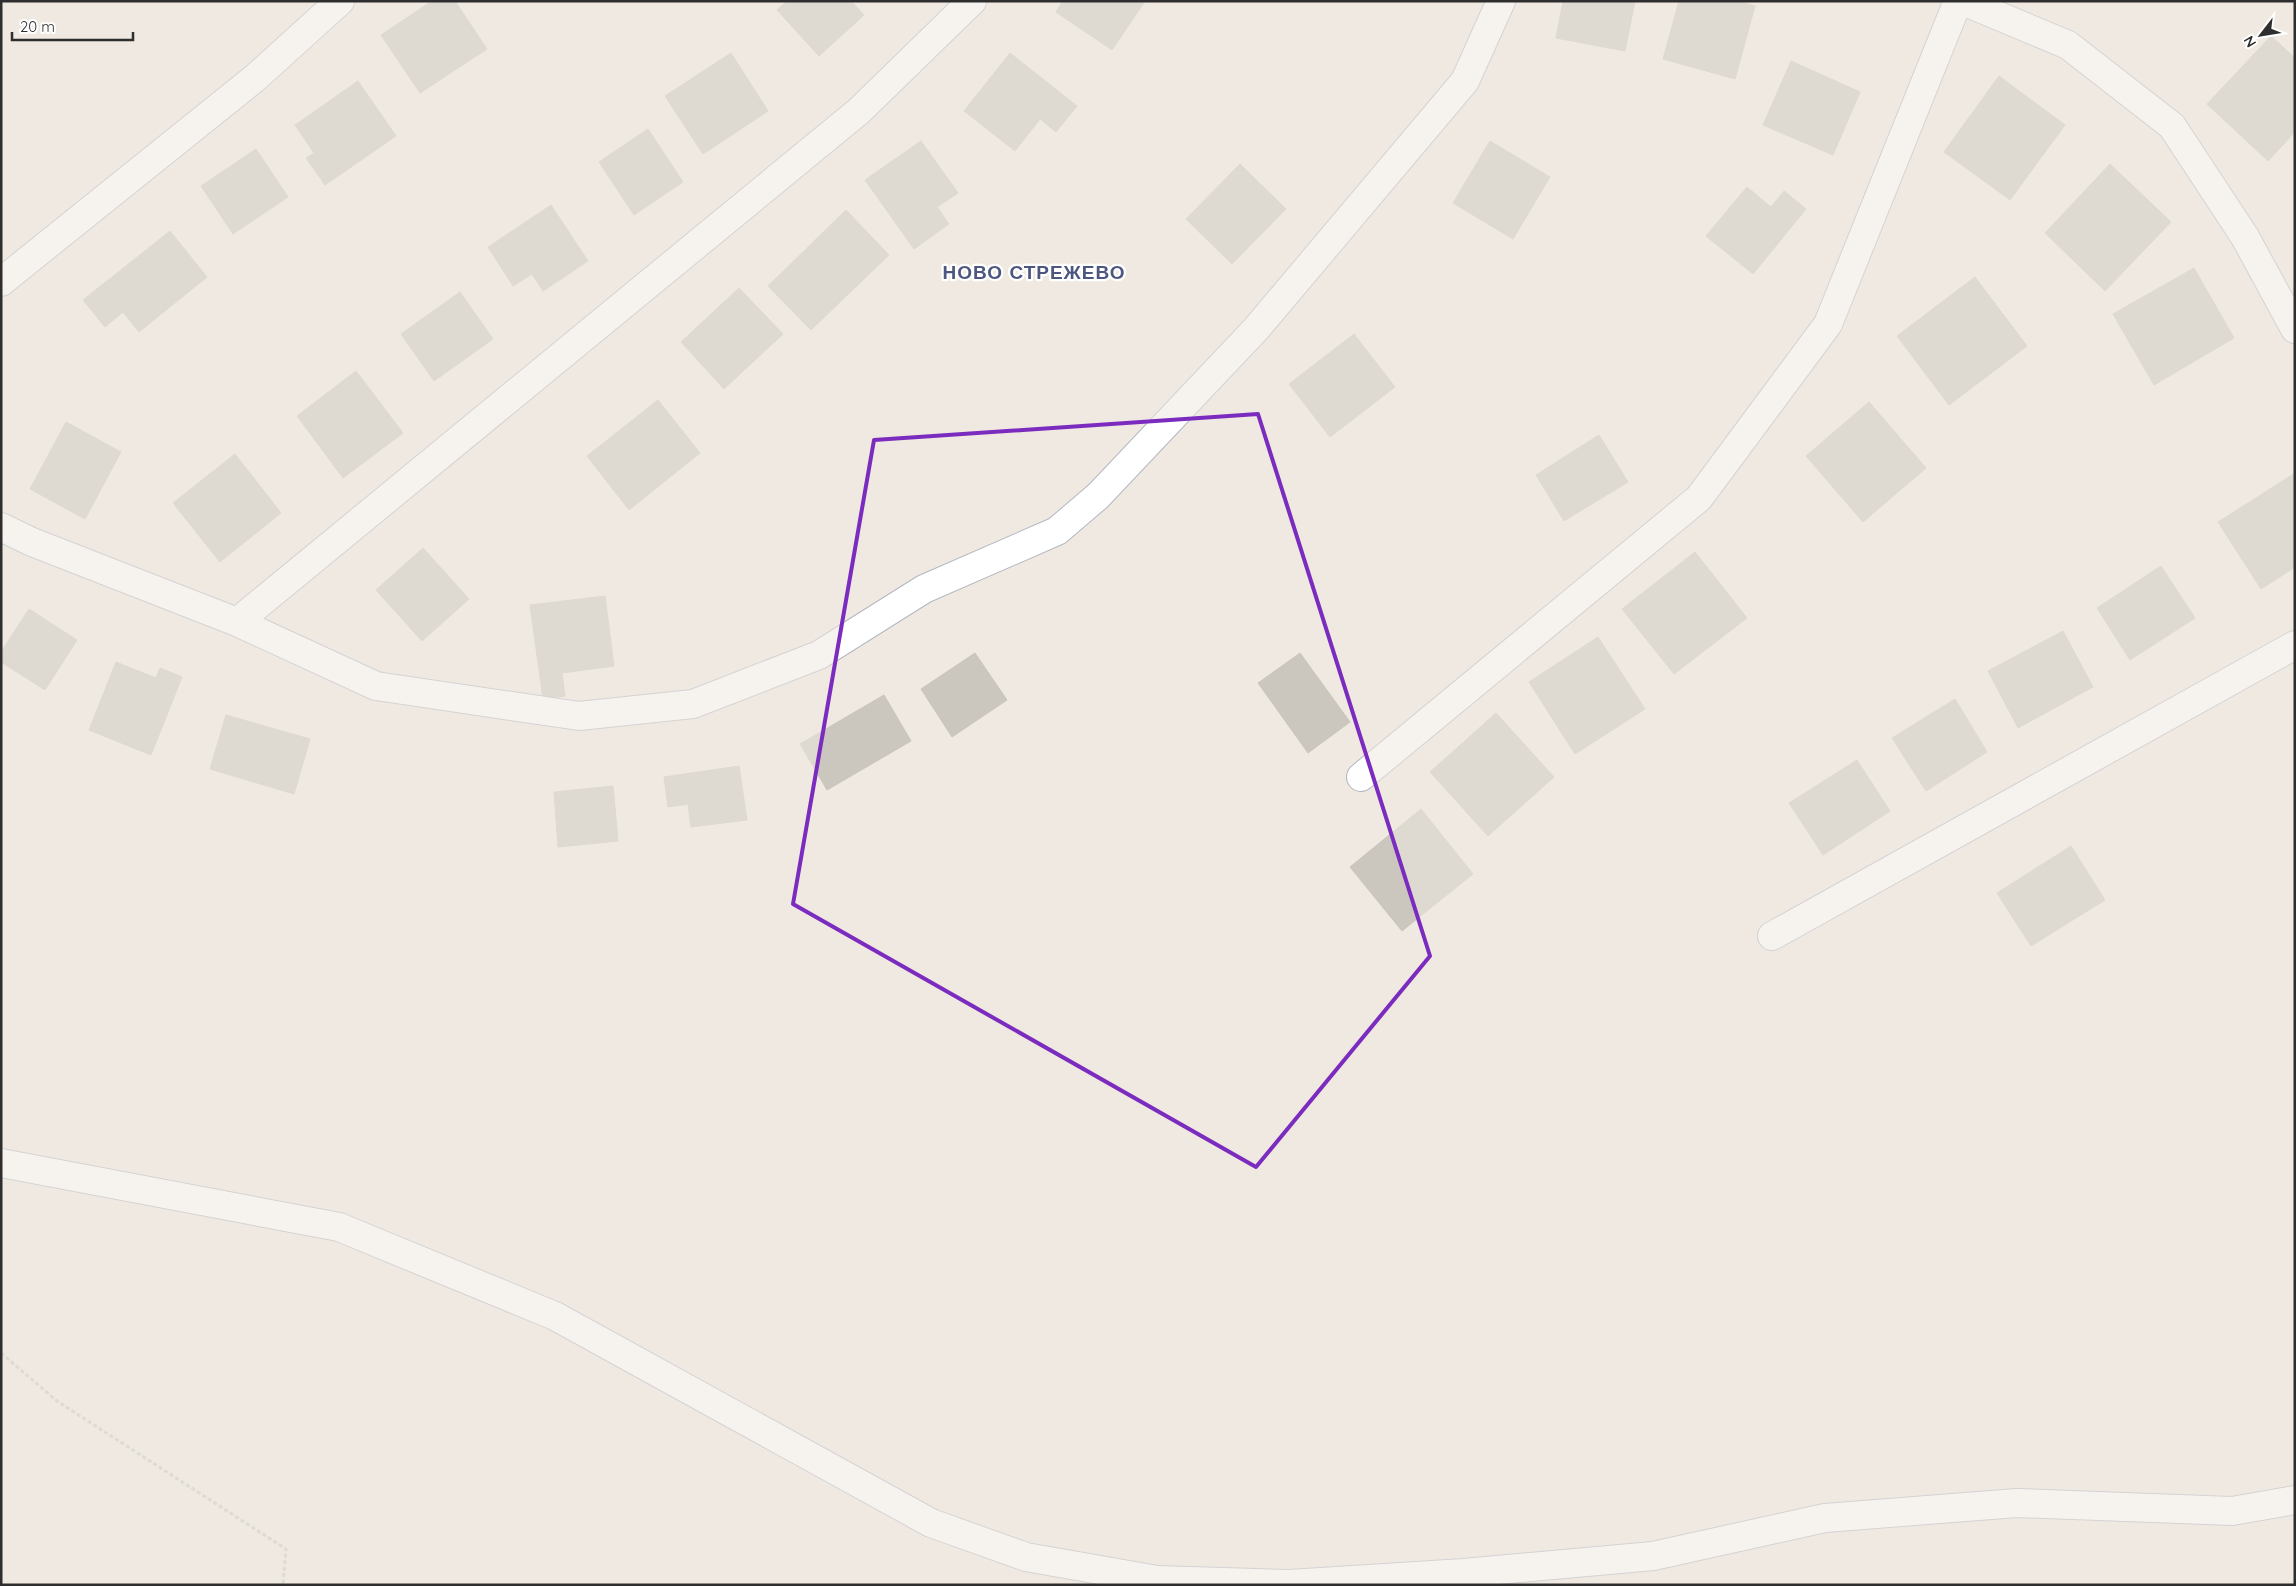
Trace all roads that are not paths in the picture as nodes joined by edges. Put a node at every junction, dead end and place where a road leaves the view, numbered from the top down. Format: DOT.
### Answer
graph roads {
  1 [pos="340,1"];
  2 [pos="972,1"];
  3 [pos="1500,1"];
  4 [pos="1958,1"];
  5 [pos="1963,1"];
  6 [pos="1,282"];
  7 [pos="2295,329"];
  8 [pos="1,527"];
  9 [pos="237,622"];
  10 [pos="2295,644"];
  11 [pos="1361,777"];
  12 [pos="1772,936"];
  13 [pos="1,1163"];
  14 [pos="2295,1500"];
  1 -- 6 [label="street"];
  2 -- 9 [label="street"];
  3 -- 9 [label="street"];
  4 -- 11 [label="street"];
  5 -- 7 [label="street"];
  8 -- 9 [label="street"];
  10 -- 12 [label="street"];
  13 -- 14 [label="street"];
}
